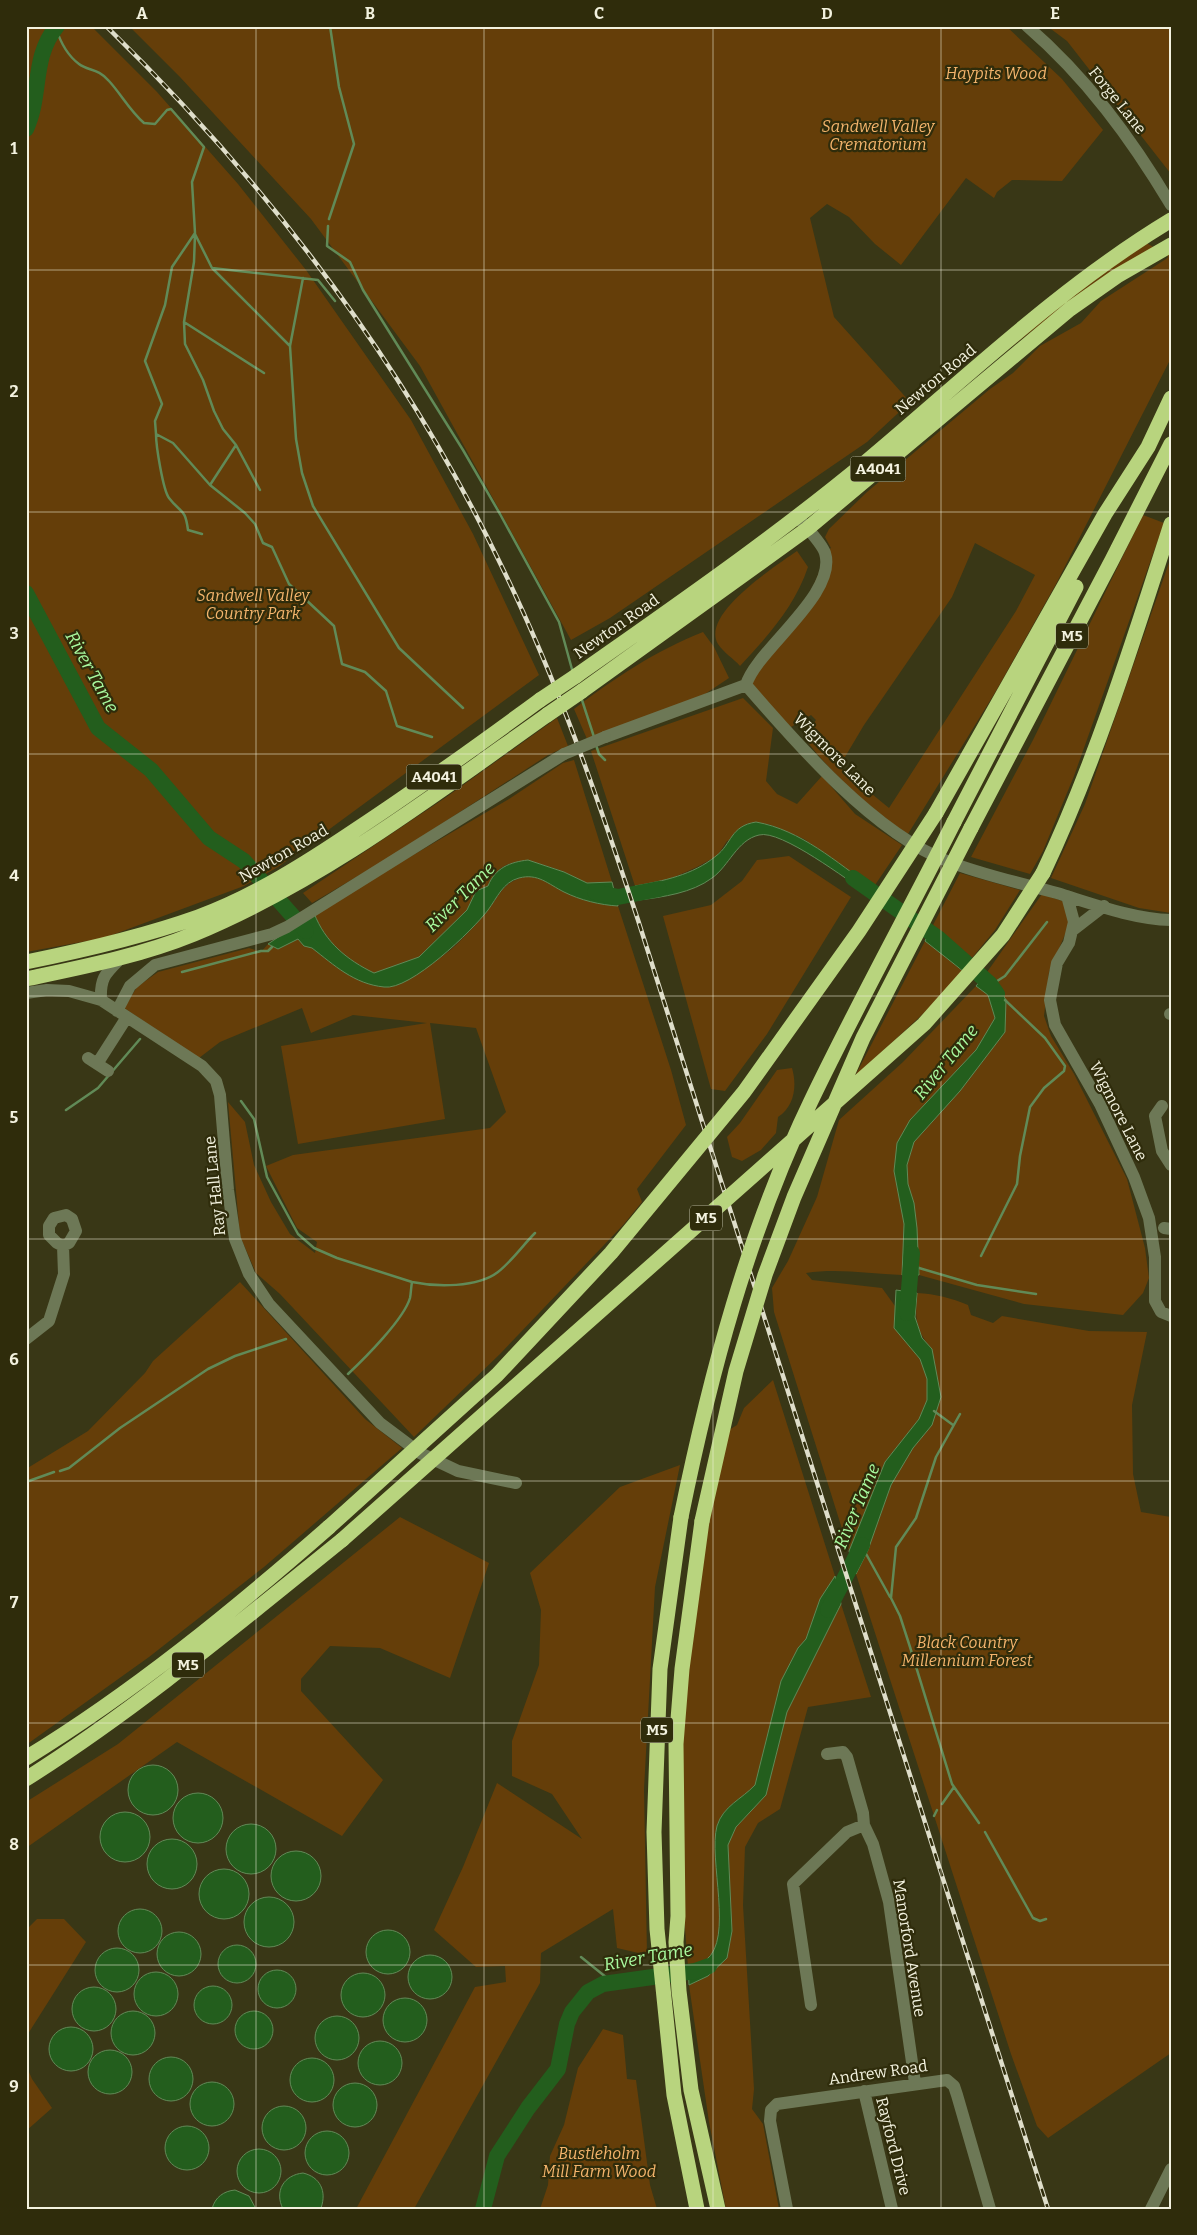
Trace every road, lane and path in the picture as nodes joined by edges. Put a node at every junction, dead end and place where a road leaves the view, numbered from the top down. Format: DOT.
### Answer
graph roads {
  1 [pos="1027,26"];
  2 [pos="1171,205"];
  3 [pos="1171,220"];
  4 [pos="1170,244"];
  5 [pos="1070,309"];
  6 [pos="980,364"];
  7 [pos="1171,398"];
  8 [pos="1171,444"];
  9 [pos="1141,458"];
  10 [pos="797,516"];
  11 [pos="1171,524"];
  12 [pos="806,529"];
  13 [pos="746,686"];
  14 [pos="288,881"];
  15 [pos="1067,896"];
  16 [pos="254,899"];
  17 [pos="1104,906"];
  18 [pos="1171,920"];
  19 [pos="1073,930"];
  20 [pos="138,953"];
  21 [pos="120,959"];
  22 [pos="26,962"];
  23 [pos="145,972"];
  24 [pos="26,979"];
  25 [pos="26,993"];
  26 [pos="101,1000"];
  27 [pos="122,1014"];
  28 [pos="98,1064"];
  29 [pos="1153,1112"];
  30 [pos="1171,1165"];
  31 [pos="64,1246"];
  32 [pos="1166,1314"];
  33 [pos="26,1339"];
  34 [pos="516,1482"];
  35 [pos="827,1754"];
  36 [pos="26,1758"];
  37 [pos="26,1779"];
  38 [pos="864,1825"];
  39 [pos="811,2005"];
  40 [pos="915,2083"];
  41 [pos="864,2091"];
  42 [pos="1171,2169"];
  43 [pos="697,2209"];
  44 [pos="718,2209"];
  45 [pos="787,2209"];
  46 [pos="892,2209"];
  47 [pos="990,2209"];
  48 [pos="1151,2209"];
  1 -- 2 [label="street, Forge Lane"];
  3 -- 6 [label="highway, Newton Road / A4041"];
  4 -- 5 [label="highway, Newton Road / A4041"];
  5 -- 6 [label="highway"];
  5 -- 12 [label="highway, Newton Road / A4041"];
  6 -- 10 [label="highway, Newton Road / A4041"];
  7 -- 9 [label="highway, M5"];
  8 -- 44 [label="highway, M5, bridge"];
  9 -- 36 [label="highway, M5, bridge"];
  9 -- 43 [label="highway, M5, bridge"];
  10 -- 12 [label="street"];
  10 -- 14 [label="highway, Newton Road / A4041, bridge"];
  11 -- 37 [label="highway, M5, bridge"];
  12 -- 13 [label="street"];
  12 -- 14 [label="highway, Newton Road / A4041, bridge"];
  13 -- 15 [label="street, Wigmore Lane"];
  13 -- 23 [label="street, bridge"];
  14 -- 16 [label="highway, Newton Road / A4041"];
  15 -- 17 [label="street, Wigmore Lane"];
  15 -- 19 [label="street"];
  16 -- 20 [label="highway, Newton Road / A4041"];
  16 -- 22 [label="highway, Newton Road / A4041"];
  17 -- 18 [label="street, Wigmore Lane"];
  17 -- 19 [label="street, Wigmore Lane"];
  19 -- 32 [label="street, Wigmore Lane"];
  20 -- 21 [label="highway, Newton Road / A4041"];
  20 -- 23 [label="street"];
  21 -- 24 [label="highway, Newton Road / A4041"];
  21 -- 26 [label="street"];
  23 -- 27 [label="street"];
  25 -- 26 [label="street"];
  26 -- 27 [label="street, Ray Hall Lane"];
  27 -- 28 [label="street"];
  27 -- 34 [label="street, Ray Hall Lane"];
  29 -- 30 [label="street"];
  31 -- 33 [label="street"];
  35 -- 38 [label="street, Manorford Avenue"];
  38 -- 39 [label="street"];
  38 -- 40 [label="street, Manorford Avenue"];
  40 -- 41 [label="street, Andrew Road"];
  40 -- 47 [label="street, Andrew Road"];
  41 -- 45 [label="street, Andrew Road"];
  41 -- 46 [label="street, Rayford Drive"];
  42 -- 48 [label="street"];
}
